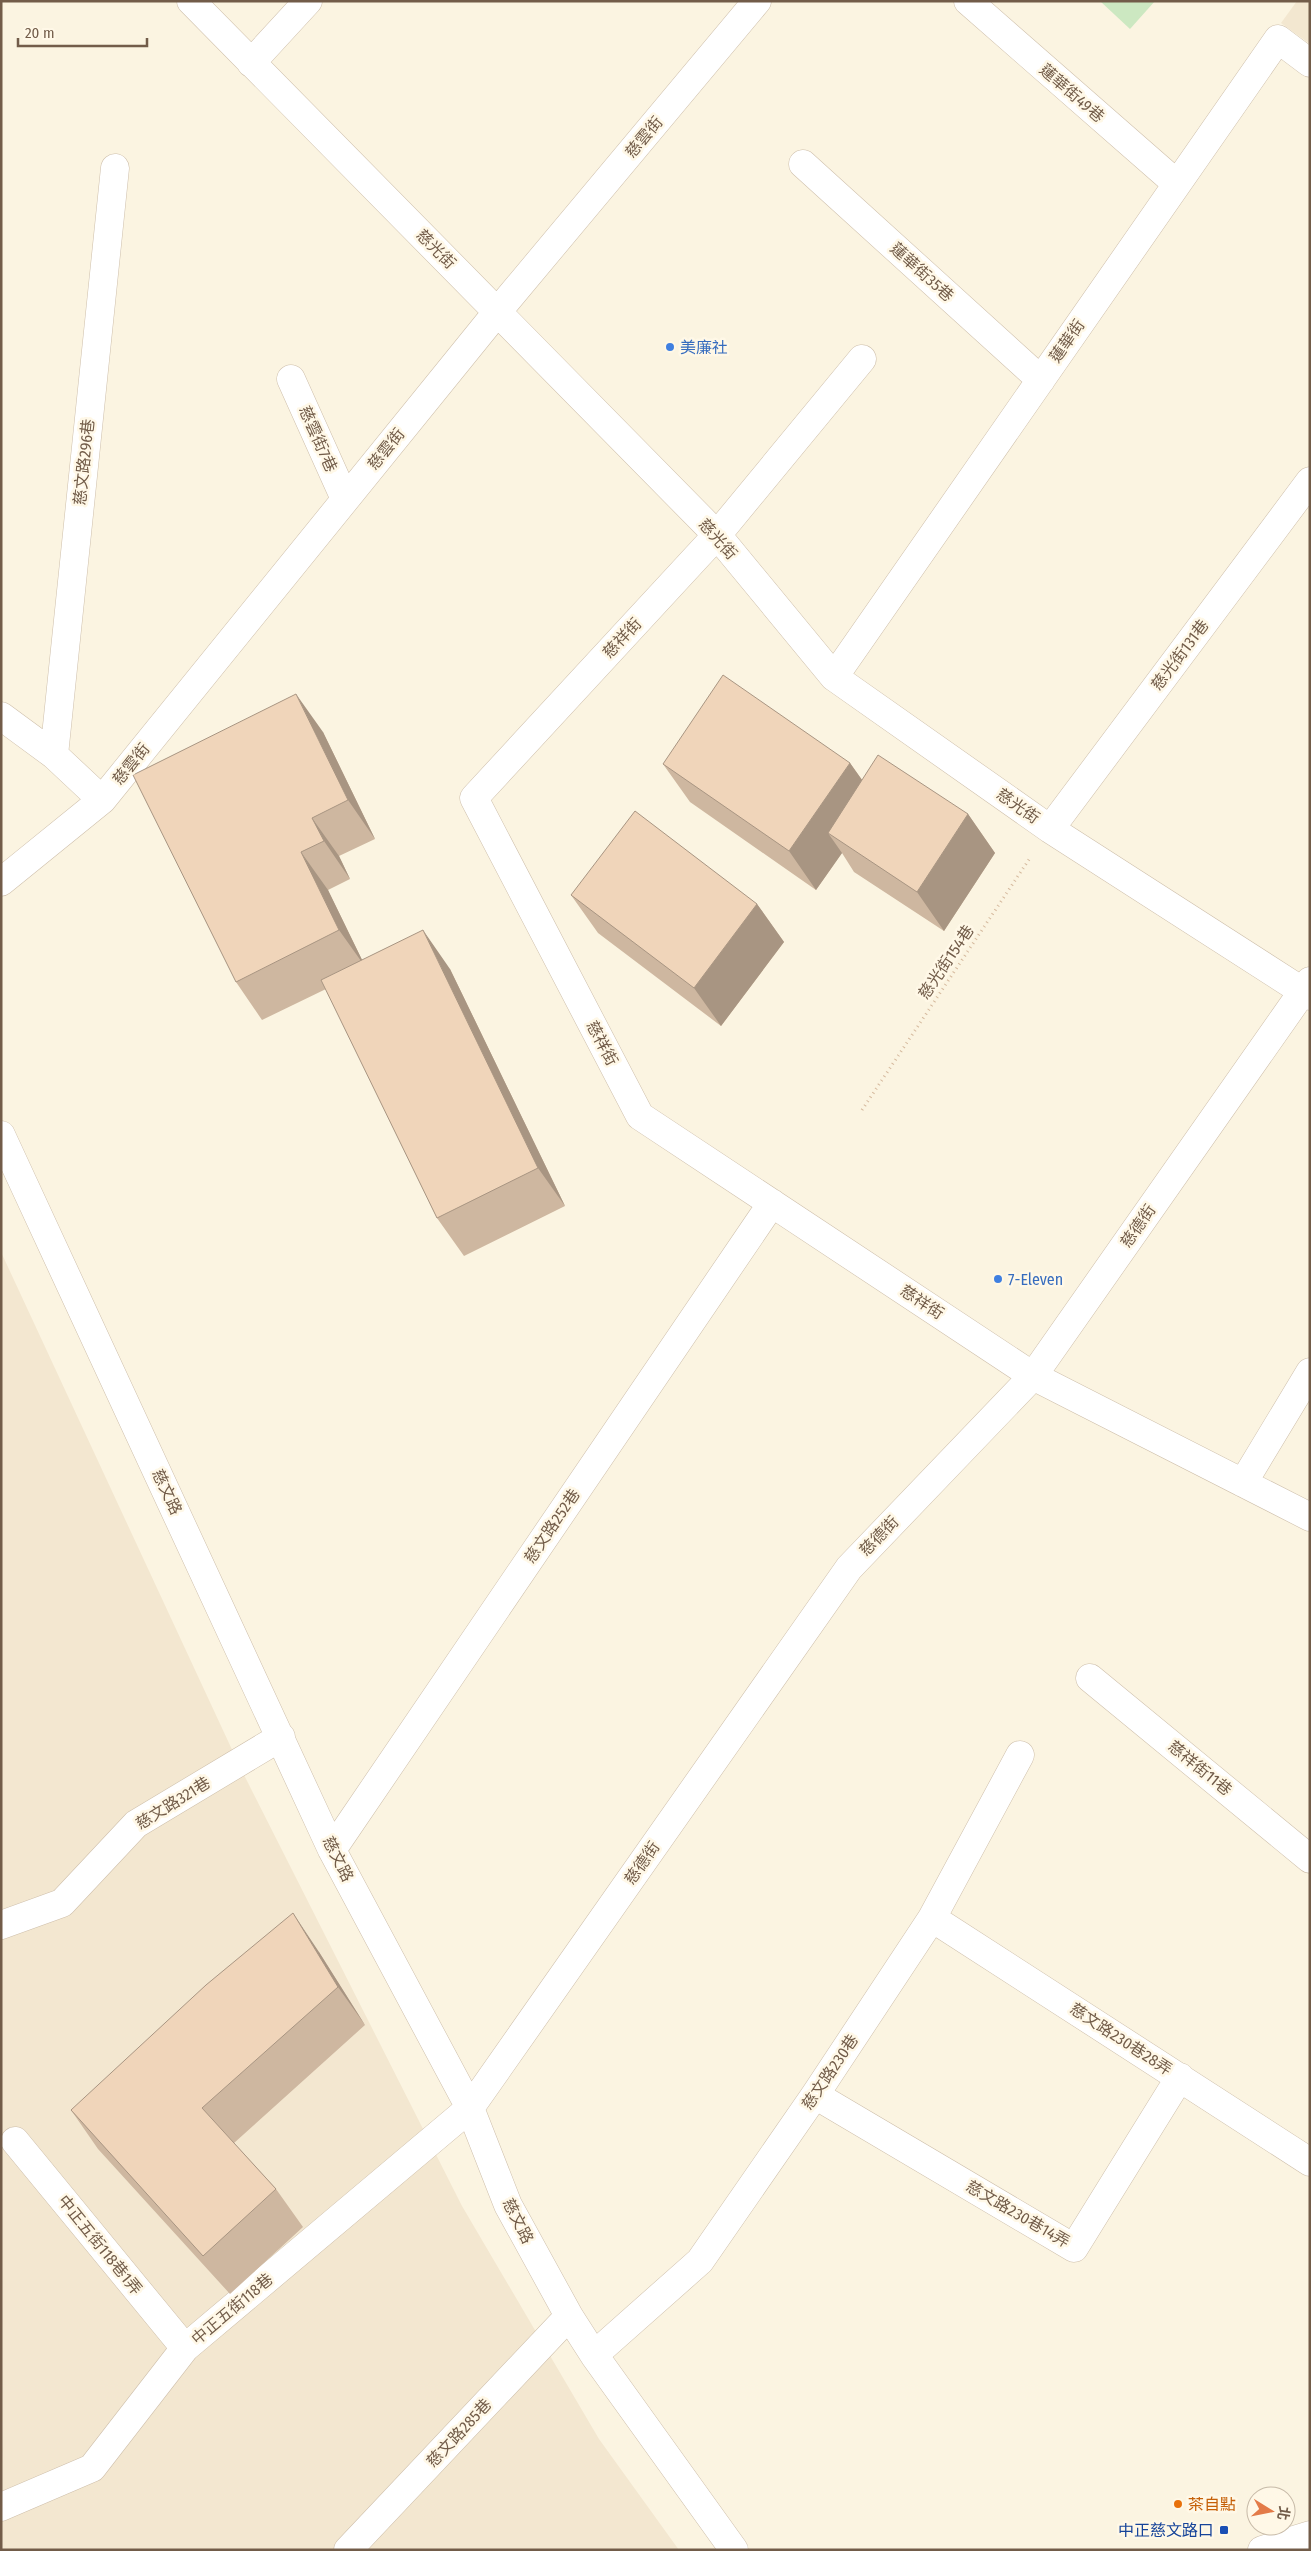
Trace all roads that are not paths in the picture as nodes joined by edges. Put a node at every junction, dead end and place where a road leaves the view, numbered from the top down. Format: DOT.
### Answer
graph roads {
  1 [pos="191,1"];
  2 [pos="308,1"];
  3 [pos="758,1"];
  4 [pos="968,1"];
  5 [pos="251,63"];
  6 [pos="1310,63"];
  7 [pos="803,164"];
  8 [pos="115,168"];
  9 [pos="1177,184"];
  10 [pos="498,311"];
  11 [pos="862,359"];
  12 [pos="291,380"];
  13 [pos="1040,380"];
  14 [pos="1310,482"];
  15 [pos="345,499"];
  16 [pos="717,535"];
  17 [pos="834,677"];
  18 [pos="1,716"];
  19 [pos="54,756"];
  20 [pos="102,800"];
  21 [pos="1050,829"];
  22 [pos="1,882"];
  23 [pos="1307,990"];
  24 [pos="1,1135"];
  25 [pos="772,1203"];
  26 [pos="1310,1372"];
  27 [pos="1032,1376"];
  28 [pos="1243,1483"];
  29 [pos="1310,1517"];
  30 [pos="1090,1678"];
  31 [pos="281,1738"];
  32 [pos="1020,1755"];
  33 [pos="332,1850"];
  34 [pos="1310,1859"];
  35 [pos="932,1918"];
  36 [pos="1,1925"];
  37 [pos="1180,2077"];
  38 [pos="815,2095"];
  39 [pos="470,2108"];
  40 [pos="15,2141"];
  41 [pos="1310,2162"];
  42 [pos="569,2316"];
  43 [pos="185,2348"];
  44 [pos="594,2354"];
  45 [pos="1,2507"];
  46 [pos="1310,2535"];
  47 [pos="348,2550"];
  48 [pos="734,2550"];
  49 [pos="1262,2550"];
  1 -- 5 [label="street, 慈光街"];
  2 -- 5 [label="street"];
  3 -- 10 [label="street, 慈雲街"];
  4 -- 9 [label="street, 蓮華街49巷"];
  5 -- 10 [label="street, 慈光街"];
  6 -- 9 [label="street, 蓮華街"];
  7 -- 13 [label="street, 蓮華街35巷"];
  8 -- 19 [label="street, 慈文路296巷"];
  9 -- 13 [label="street, 蓮華街"];
  10 -- 15 [label="street, 慈雲街"];
  10 -- 16 [label="street, 慈光街"];
  11 -- 16 [label="street, 慈祥街"];
  12 -- 15 [label="street, 慈雲街7巷"];
  13 -- 17 [label="street, 蓮華街"];
  14 -- 21 [label="street, 慈光街131巷"];
  15 -- 20 [label="street, 慈雲街"];
  16 -- 17 [label="street, 慈光街"];
  16 -- 25 [label="street, 慈祥街"];
  17 -- 21 [label="street, 慈光街"];
  18 -- 19 [label="street"];
  19 -- 20 [label="street"];
  20 -- 22 [label="street, 慈雲街"];
  21 -- 23 [label="street, 慈光街"];
  23 -- 27 [label="street, 慈德街"];
  24 -- 31 [label="street, 慈文路"];
  25 -- 27 [label="street, 慈祥街"];
  25 -- 33 [label="street, 慈文路252巷"];
  26 -- 28 [label="street"];
  27 -- 28 [label="street, 慈祥街"];
  27 -- 39 [label="street, 慈德街"];
  28 -- 29 [label="street, 慈祥街"];
  30 -- 34 [label="street, 慈祥街11巷"];
  31 -- 33 [label="street, 慈文路"];
  31 -- 36 [label="street, 慈文路321巷"];
  32 -- 35 [label="street, 慈文路230巷"];
  33 -- 39 [label="street, 慈文路"];
  35 -- 37 [label="street, 慈文路230巷28弄"];
  35 -- 38 [label="street, 慈文路230巷"];
  37 -- 38 [label="street, 慈文路230巷14弄"];
  37 -- 41 [label="street, 慈文路230巷28弄"];
  38 -- 44 [label="street, 慈文路230巷"];
  39 -- 42 [label="street, 慈文路"];
  39 -- 43 [label="street, 中正五街118巷"];
  40 -- 43 [label="street, 中正五街118巷1弄"];
  42 -- 44 [label="street, 慈文路"];
  42 -- 47 [label="street, 慈文路285巷"];
  43 -- 45 [label="street, 中正五街118巷"];
  44 -- 48 [label="street, 慈文路"];
  46 -- 49 [label="street"];
}
